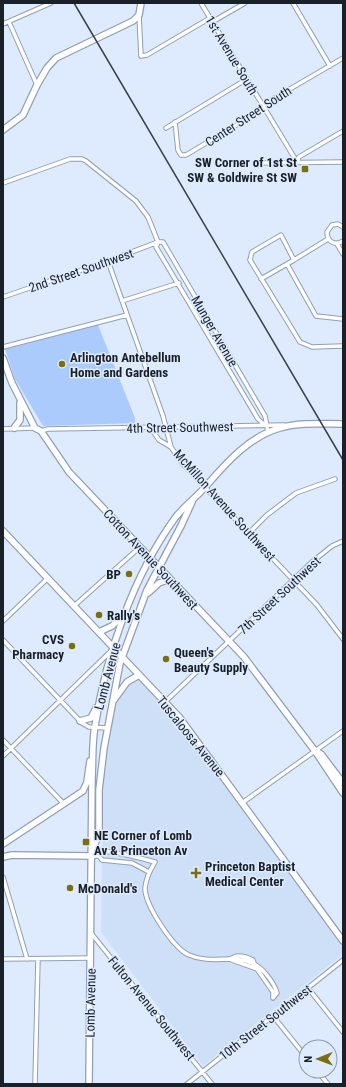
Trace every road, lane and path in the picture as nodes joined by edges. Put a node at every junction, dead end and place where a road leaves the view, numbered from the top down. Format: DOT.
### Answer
graph roads {
  1 [pos="51,3"];
  2 [pos="141,3"];
  3 [pos="201,3"];
  4 [pos="245,3"];
  5 [pos="293,3"];
  6 [pos="139,15"];
  7 [pos="210,18"];
  8 [pos="9,22"];
  9 [pos="212,22"];
  10 [pos="3,24"];
  11 [pos="342,59"];
  12 [pos="343,65"];
  13 [pos="330,66"];
  14 [pos="247,79"];
  15 [pos="37,85"];
  16 [pos="263,107"];
  17 [pos="175,122"];
  18 [pos="166,128"];
  19 [pos="3,130"];
  20 [pos="343,130"];
  21 [pos="297,162"];
  22 [pos="343,162"];
  23 [pos="258,163"];
  24 [pos="3,183"];
  25 [pos="343,226"];
  26 [pos="328,239"];
  27 [pos="343,241"];
  28 [pos="158,242"];
  29 [pos="337,244"];
  30 [pos="343,254"];
  31 [pos="294,260"];
  32 [pos="108,261"];
  33 [pos="287,264"];
  34 [pos="262,279"];
  35 [pos="179,283"];
  36 [pos="3,298"];
  37 [pos="122,301"];
  38 [pos="198,301"];
  39 [pos="191,305"];
  40 [pos="127,315"];
  41 [pos="343,319"];
  42 [pos="343,346"];
  43 [pos="3,347"];
  44 [pos="3,358"];
  45 [pos="233,362"];
  46 [pos="227,366"];
  47 [pos="19,397"];
  48 [pos="295,424"];
  49 [pos="343,424"];
  50 [pos="166,426"];
  51 [pos="266,426"];
  52 [pos="150,427"];
  53 [pos="14,428"];
  54 [pos="35,428"];
  55 [pos="3,429"];
  56 [pos="41,431"];
  57 [pos="268,432"];
  58 [pos="171,447"];
  59 [pos="335,479"];
  60 [pos="206,487"];
  61 [pos="193,500"];
  62 [pos="3,531"];
  63 [pos="249,533"];
  64 [pos="343,541"];
  65 [pos="140,547"];
  66 [pos="150,558"];
  67 [pos="159,568"];
  68 [pos="48,578"];
  69 [pos="170,579"];
  70 [pos="294,579"];
  71 [pos="144,598"];
  72 [pos="74,606"];
  73 [pos="128,610"];
  74 [pos="3,621"];
  75 [pos="343,631"];
  76 [pos="99,632"];
  77 [pos="339,634"];
  78 [pos="343,639"];
  79 [pos="3,640"];
  80 [pos="229,642"];
  81 [pos="114,648"];
  82 [pos="122,656"];
  83 [pos="139,675"];
  84 [pos="101,695"];
  85 [pos="61,701"];
  86 [pos="165,702"];
  87 [pos="112,704"];
  88 [pos="80,722"];
  89 [pos="95,727"];
  90 [pos="107,728"];
  91 [pos="343,731"];
  92 [pos="3,740"];
  93 [pos="94,746"];
  94 [pos="11,748"];
  95 [pos="315,751"];
  96 [pos="3,756"];
  97 [pos="343,783"];
  98 [pos="343,793"];
  99 [pos="242,803"];
  100 [pos="64,804"];
  101 [pos="4,842"];
  102 [pos="95,854"];
  103 [pos="128,854"];
  104 [pos="3,857"];
  105 [pos="126,862"];
  106 [pos="149,872"];
  107 [pos="3,876"];
  108 [pos="91,933"];
  109 [pos="343,941"];
  110 [pos="91,958"];
  111 [pos="3,959"];
  112 [pos="27,959"];
  113 [pos="38,959"];
  114 [pos="230,959"];
  115 [pos="343,960"];
  116 [pos="308,988"];
  117 [pos="273,1016"];
  118 [pos="343,1032"];
  119 [pos="298,1047"];
  120 [pos="202,1072"];
  121 [pos="89,1081"];
  122 [pos="35,1084"];
  123 [pos="94,1084"];
  124 [pos="187,1084"];
  125 [pos="212,1084"];
  1 -- 8 [label="street"];
  2 -- 6 [label="main road"];
  3 -- 7 [label="street, 1st Avenue South"];
  4 -- 9 [label="street"];
  5 -- 13 [label="street"];
  6 -- 7 [label="street"];
  6 -- 15 [label="main road"];
  7 -- 9 [label="street, 1st Avenue South"];
  8 -- 10 [label="street"];
  8 -- 15 [label="street"];
  9 -- 14 [label="street, 1st Avenue South"];
  11 -- 12 [label="street"];
  11 -- 13 [label="street, Center Street South"];
  13 -- 16 [label="street, Center Street South"];
  14 -- 16 [label="street, 1st Avenue South"];
  14 -- 17 [label="street"];
  15 -- 19 [label="main road"];
  16 -- 17 [label="street, Center Street South"];
  16 -- 21 [label="street, 1st Avenue South"];
  17 -- 18 [label="street"];
  20 -- 21 [label="street"];
  21 -- 22 [label="street"];
  21 -- 23 [label="street"];
  24 -- 28 [label="street, Munger Avenue"];
  25 -- 26 [label="street"];
  26 -- 29 [label="street"];
  26 -- 31 [label="street"];
  27 -- 29 [label="street"];
  28 -- 32 [label="street, 2nd Street Southwest"];
  28 -- 35 [label="street, Munger Avenue"];
  28 -- 38 [label="street, Munger Avenue"];
  29 -- 30 [label="street"];
  31 -- 33 [label="street"];
  31 -- 34 [label="street"];
  32 -- 36 [label="street, 2nd Street Southwest"];
  32 -- 37 [label="street, McMillon Avenue Southwest"];
  33 -- 34 [label="street"];
  33 -- 41 [label="street"];
  34 -- 42 [label="street"];
  35 -- 37 [label="street"];
  35 -- 39 [label="street, Munger Avenue"];
  37 -- 40 [label="street, McMillon Avenue Southwest"];
  38 -- 39 [label="street"];
  38 -- 45 [label="street, Munger Avenue"];
  39 -- 46 [label="street, Munger Avenue"];
  40 -- 43 [label="street"];
  40 -- 50 [label="street, McMillon Avenue Southwest"];
  44 -- 47 [label="main road"];
  45 -- 46 [label="street"];
  45 -- 51 [label="street, Munger Avenue"];
  46 -- 51 [label="street, Munger Avenue"];
  47 -- 53 [label="main road"];
  47 -- 54 [label="main road"];
  48 -- 49 [label="main road, 4th Street Southwest"];
  48 -- 51 [label="street, 4th Street Southwest"];
  48 -- 57 [label="main road, Lomb Avenue"];
  50 -- 51 [label="street, 4th Street Southwest"];
  50 -- 52 [label="street, 4th Street Southwest"];
  50 -- 58 [label="street, McMillon Avenue Southwest"];
  51 -- 57 [label="street, Munger Avenue"];
  52 -- 56 [label="street, 4th Street Southwest"];
  52 -- 58 [label="street"];
  53 -- 54 [label="street"];
  53 -- 55 [label="street"];
  54 -- 56 [label="main road, Cotton Avenue Southwest"];
  56 -- 65 [label="main road, Cotton Avenue Southwest"];
  57 -- 60 [label="main road, Lomb Avenue"];
  58 -- 60 [label="street, McMillon Avenue Southwest"];
  59 -- 63 [label="street"];
  60 -- 61 [label="main road, Lomb Avenue"];
  60 -- 63 [label="street, McMillon Avenue Southwest"];
  61 -- 66 [label="main road, Lomb Avenue"];
  61 -- 67 [label="main road, Lomb Avenue"];
  62 -- 68 [label="main road, Tuscaloosa Avenue"];
  63 -- 70 [label="street, McMillon Avenue Southwest"];
  64 -- 70 [label="street, 7th Street Southwest"];
  65 -- 66 [label="main road, Cotton Avenue Southwest"];
  65 -- 72 [label="street"];
  66 -- 67 [label="main road, Cotton Avenue Southwest"];
  66 -- 73 [label="main road, Lomb Avenue"];
  67 -- 69 [label="main road, Cotton Avenue Southwest"];
  67 -- 71 [label="main road, Lomb Avenue"];
  68 -- 72 [label="main road, Tuscaloosa Avenue"];
  68 -- 74 [label="street"];
  69 -- 71 [label="main road"];
  69 -- 80 [label="main road, Cotton Avenue Southwest"];
  70 -- 77 [label="street, McMillon Avenue Southwest"];
  70 -- 80 [label="street, 7th Street Southwest"];
  71 -- 82 [label="main road, Lomb Avenue"];
  72 -- 76 [label="main road, Tuscaloosa Avenue"];
  73 -- 76 [label="main road"];
  73 -- 81 [label="main road, Lomb Avenue"];
  75 -- 77 [label="street"];
  76 -- 81 [label="main road, Tuscaloosa Avenue"];
  77 -- 78 [label="street, McMillon Avenue Southwest"];
  79 -- 85 [label="street"];
  80 -- 86 [label="street, 7th Street Southwest"];
  80 -- 95 [label="main road, Cotton Avenue Southwest"];
  81 -- 82 [label="main road, Tuscaloosa Avenue"];
  81 -- 84 [label="main road, Lomb Avenue"];
  81 -- 85 [label="street"];
  82 -- 83 [label="main road, Tuscaloosa Avenue"];
  82 -- 87 [label="main road, Lomb Avenue"];
  83 -- 86 [label="main road, Tuscaloosa Avenue"];
  83 -- 87 [label="main road"];
  84 -- 88 [label="main road"];
  84 -- 89 [label="main road, Lomb Avenue"];
  85 -- 88 [label="street"];
  85 -- 94 [label="street"];
  86 -- 99 [label="main road, Tuscaloosa Avenue"];
  87 -- 90 [label="main road, Lomb Avenue"];
  88 -- 89 [label="street"];
  89 -- 90 [label="street"];
  89 -- 93 [label="main road, Lomb Avenue"];
  90 -- 102 [label="main road, Lomb Avenue"];
  91 -- 95 [label="street"];
  92 -- 94 [label="street"];
  93 -- 100 [label="main road"];
  93 -- 102 [label="main road, Lomb Avenue"];
  94 -- 96 [label="street"];
  94 -- 100 [label="street"];
  95 -- 97 [label="main road, Cotton Avenue Southwest"];
  95 -- 98 [label="main road, Cotton Avenue Southwest"];
  95 -- 99 [label="street"];
  99 -- 109 [label="main road, Tuscaloosa Avenue"];
  100 -- 101 [label="main road"];
  102 -- 103 [label="street"];
  102 -- 104 [label="main road"];
  102 -- 105 [label="street"];
  102 -- 108 [label="main road, Lomb Avenue"];
  103 -- 105 [label="street"];
  103 -- 106 [label="street"];
  105 -- 106 [label="street"];
  106 -- 114 [label="street"];
  107 -- 112 [label="street"];
  108 -- 110 [label="main road, Lomb Avenue"];
  108 -- 120 [label="street, Fulton Avenue Southwest"];
  110 -- 113 [label="street"];
  110 -- 121 [label="main road, Lomb Avenue"];
  111 -- 112 [label="street"];
  112 -- 113 [label="street"];
  113 -- 122 [label="street"];
  114 -- 114 [label="street"];
  115 -- 116 [label="street, 10th Street Southwest"];
  116 -- 117 [label="street, 10th Street Southwest"];
  116 -- 118 [label="street"];
  117 -- 119 [label="street"];
  117 -- 120 [label="street, 10th Street Southwest"];
  120 -- 124 [label="street, 10th Street Southwest"];
  120 -- 125 [label="street, Fulton Avenue Southwest"];
  121 -- 123 [label="street"];
}
